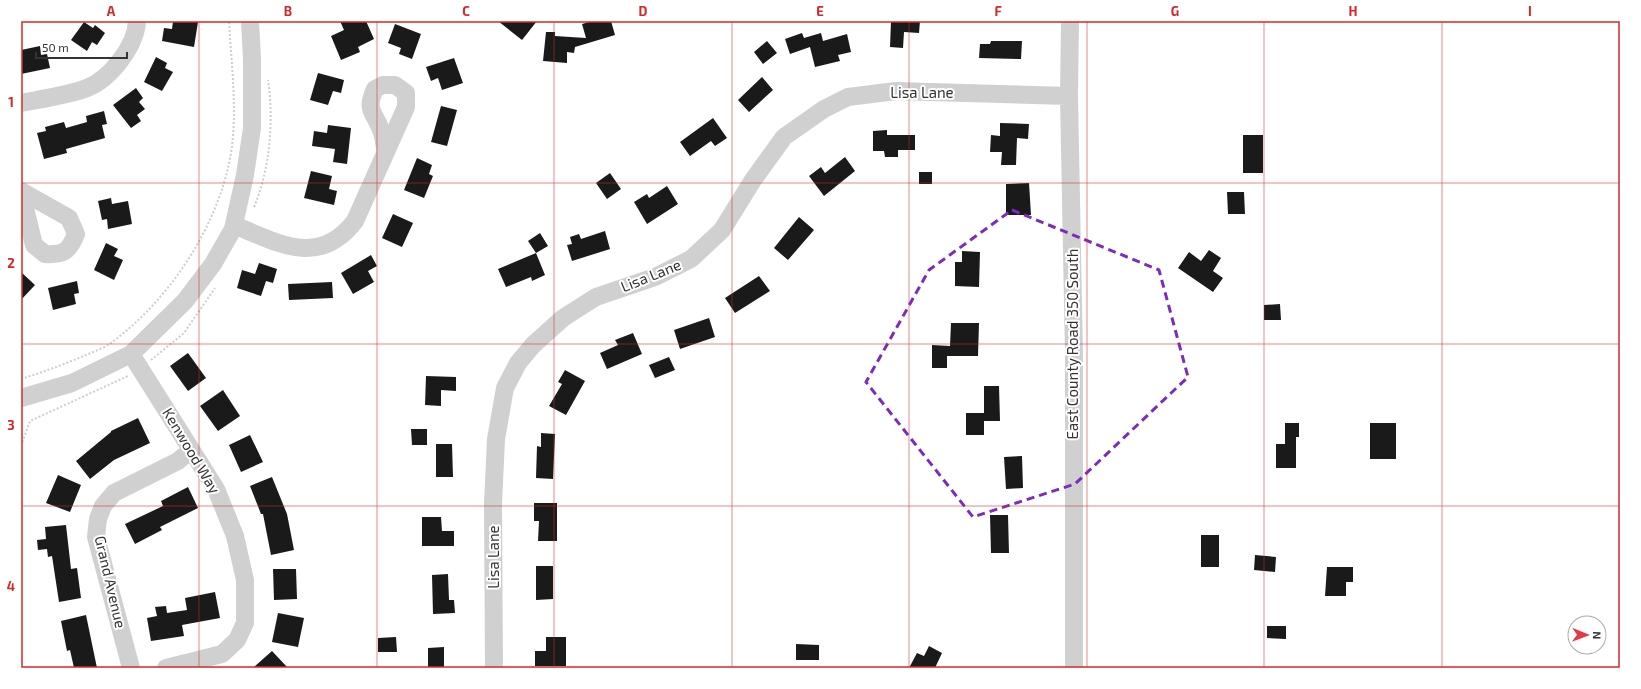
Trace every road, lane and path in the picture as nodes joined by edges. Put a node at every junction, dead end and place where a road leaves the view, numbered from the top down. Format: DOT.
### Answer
graph roads {
  1 [pos="137,21"];
  2 [pos="229,21"];
  3 [pos="250,21"];
  4 [pos="1070,21"];
  5 [pos="268,77"];
  6 [pos="1069,96"];
  7 [pos="21,103"];
  8 [pos="386,152"];
  9 [pos="252,212"];
  10 [pos="234,225"];
  11 [pos="216,286"];
  12 [pos="135,361"];
  13 [pos="21,379"];
  14 [pos="21,398"];
  15 [pos="21,446"];
  16 [pos="191,450"];
  17 [pos="131,668"];
  18 [pos="166,668"];
  19 [pos="494,668"];
  20 [pos="1074,668"];
  1 -- 7 [label="street"];
  2 -- 13 [label="path"];
  3 -- 10 [label="street"];
  4 -- 6 [label="street, East County Road 350 South"];
  5 -- 9 [label="path"];
  6 -- 19 [label="street, Lisa Lane"];
  6 -- 20 [label="street, East County Road 350 South"];
  8 -- 10 [label="street"];
  10 -- 12 [label="street"];
  11 -- 12 [label="path"];
  12 -- 14 [label="street"];
  12 -- 15 [label="path"];
  12 -- 16 [label="street, Kenwood Way"];
  16 -- 17 [label="street, Grand Avenue"];
  16 -- 18 [label="street, Kenwood Way"];
}
